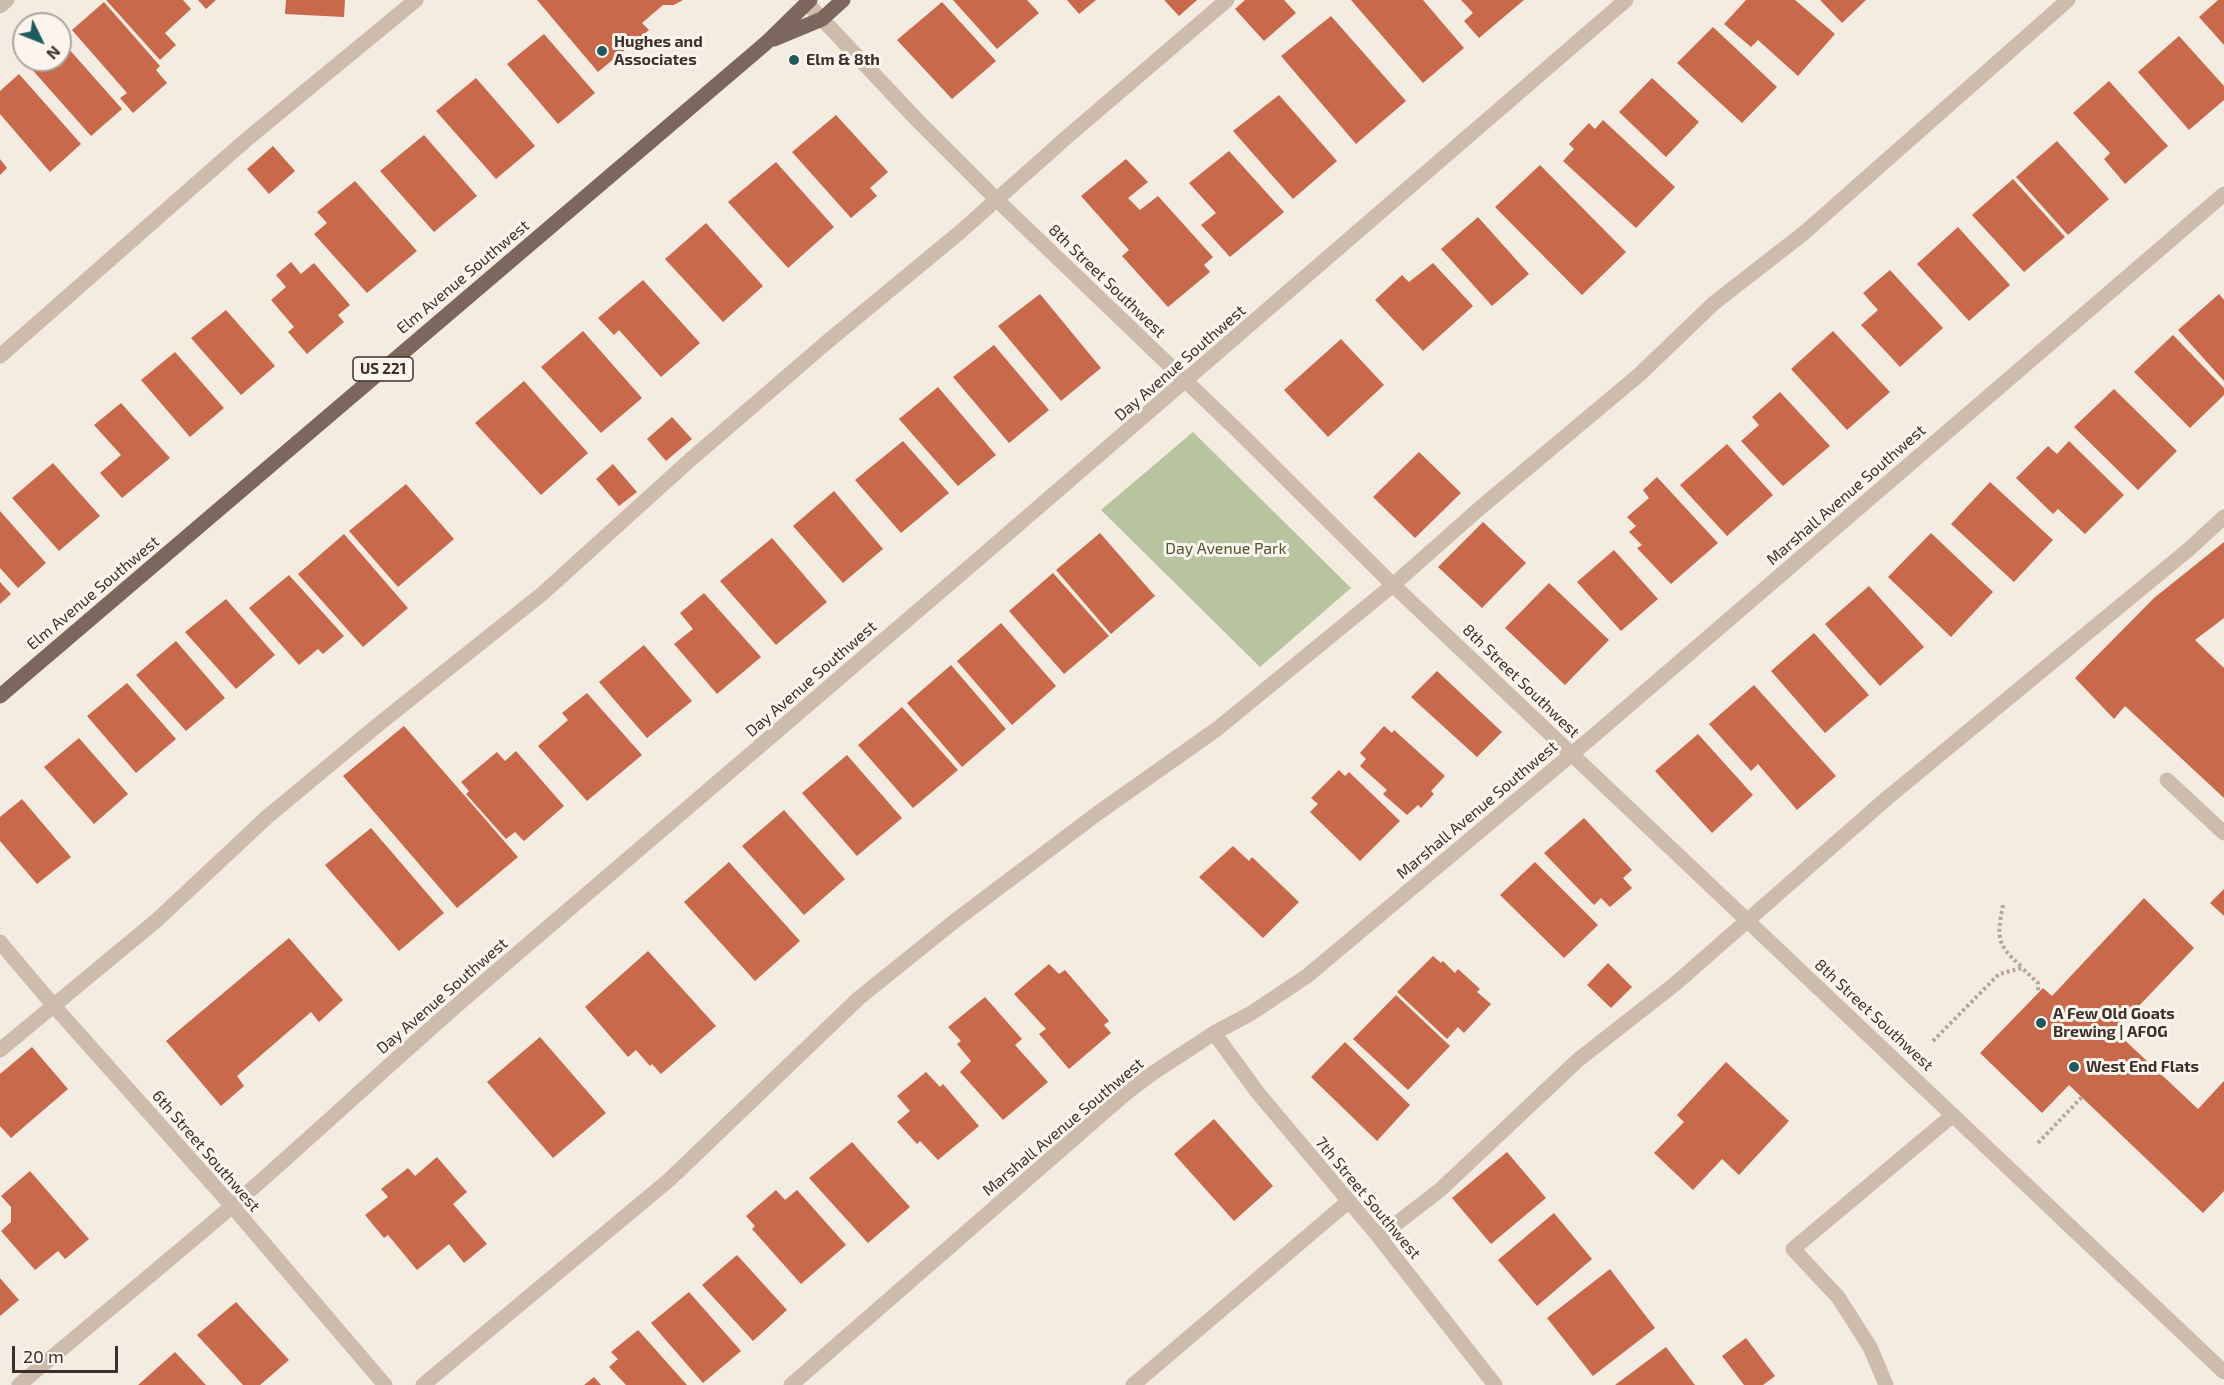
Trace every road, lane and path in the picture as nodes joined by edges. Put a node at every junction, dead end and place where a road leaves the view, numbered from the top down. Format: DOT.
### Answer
graph roads {
  1 [pos="6,0"];
  2 [pos="416,0"];
  3 [pos="843,0"];
  4 [pos="1227,0"];
  5 [pos="1626,0"];
  6 [pos="2068,0"];
  7 [pos="808,1"];
  8 [pos="0,6"];
  9 [pos="822,19"];
  10 [pos="766,43"];
  11 [pos="2224,194"];
  12 [pos="997,200"];
  13 [pos="0,356"];
  14 [pos="1185,381"];
  15 [pos="2224,517"];
  16 [pos="1393,585"];
  17 [pos="0,696"];
  18 [pos="1571,754"];
  19 [pos="2167,780"];
  20 [pos="2224,833"];
  21 [pos="2003,905"];
  22 [pos="1746,921"];
  23 [pos="0,942"];
  24 [pos="2022,968"];
  25 [pos="2038,993"];
  26 [pos="54,1006"];
  27 [pos="1214,1033"];
  28 [pos="1933,1041"];
  29 [pos="0,1050"];
  30 [pos="2082,1097"];
  31 [pos="1953,1115"];
  32 [pos="2038,1143"];
  33 [pos="1349,1201"];
  34 [pos="232,1206"];
  35 [pos="1379,1237"];
  36 [pos="2224,1372"];
  37 [pos="19,1385"];
  38 [pos="385,1385"];
  39 [pos="423,1385"];
  40 [pos="791,1385"];
  41 [pos="1133,1385"];
  42 [pos="1495,1385"];
  43 [pos="1887,1385"];
  1 -- 8 [label="street"];
  2 -- 13 [label="street"];
  3 -- 9 [label="main road"];
  4 -- 12 [label="street"];
  5 -- 14 [label="street, Day Avenue Southwest"];
  6 -- 16 [label="street"];
  7 -- 9 [label="street, 8th Street Southwest"];
  7 -- 10 [label="main road, Elm Avenue Southwest / US 221"];
  9 -- 10 [label="main road"];
  9 -- 12 [label="street, 8th Street Southwest"];
  10 -- 17 [label="main road, Elm Avenue Southwest / US 221"];
  11 -- 18 [label="street, Marshall Avenue Southwest"];
  12 -- 14 [label="street, 8th Street Southwest"];
  12 -- 26 [label="street"];
  14 -- 16 [label="street, 8th Street Southwest"];
  14 -- 34 [label="street, Day Avenue Southwest"];
  15 -- 22 [label="street"];
  16 -- 18 [label="street, 8th Street Southwest"];
  16 -- 39 [label="street"];
  18 -- 22 [label="street, 8th Street Southwest"];
  18 -- 27 [label="street, Marshall Avenue Southwest"];
  19 -- 20 [label="street"];
  21 -- 24 [label="path"];
  22 -- 31 [label="street, 8th Street Southwest"];
  22 -- 35 [label="street"];
  23 -- 26 [label="street, 6th Street Southwest"];
  24 -- 25 [label="path"];
  24 -- 28 [label="path"];
  26 -- 29 [label="street"];
  26 -- 34 [label="street, 6th Street Southwest"];
  27 -- 33 [label="street, 7th Street Southwest"];
  27 -- 40 [label="street, Marshall Avenue Southwest"];
  30 -- 32 [label="path"];
  31 -- 36 [label="street, 8th Street Southwest"];
  31 -- 43 [label="street"];
  33 -- 35 [label="street, 7th Street Southwest"];
  33 -- 41 [label="street"];
  34 -- 37 [label="street, Day Avenue Southwest"];
  34 -- 38 [label="street, 6th Street Southwest"];
  35 -- 42 [label="street, 7th Street Southwest"];
}
